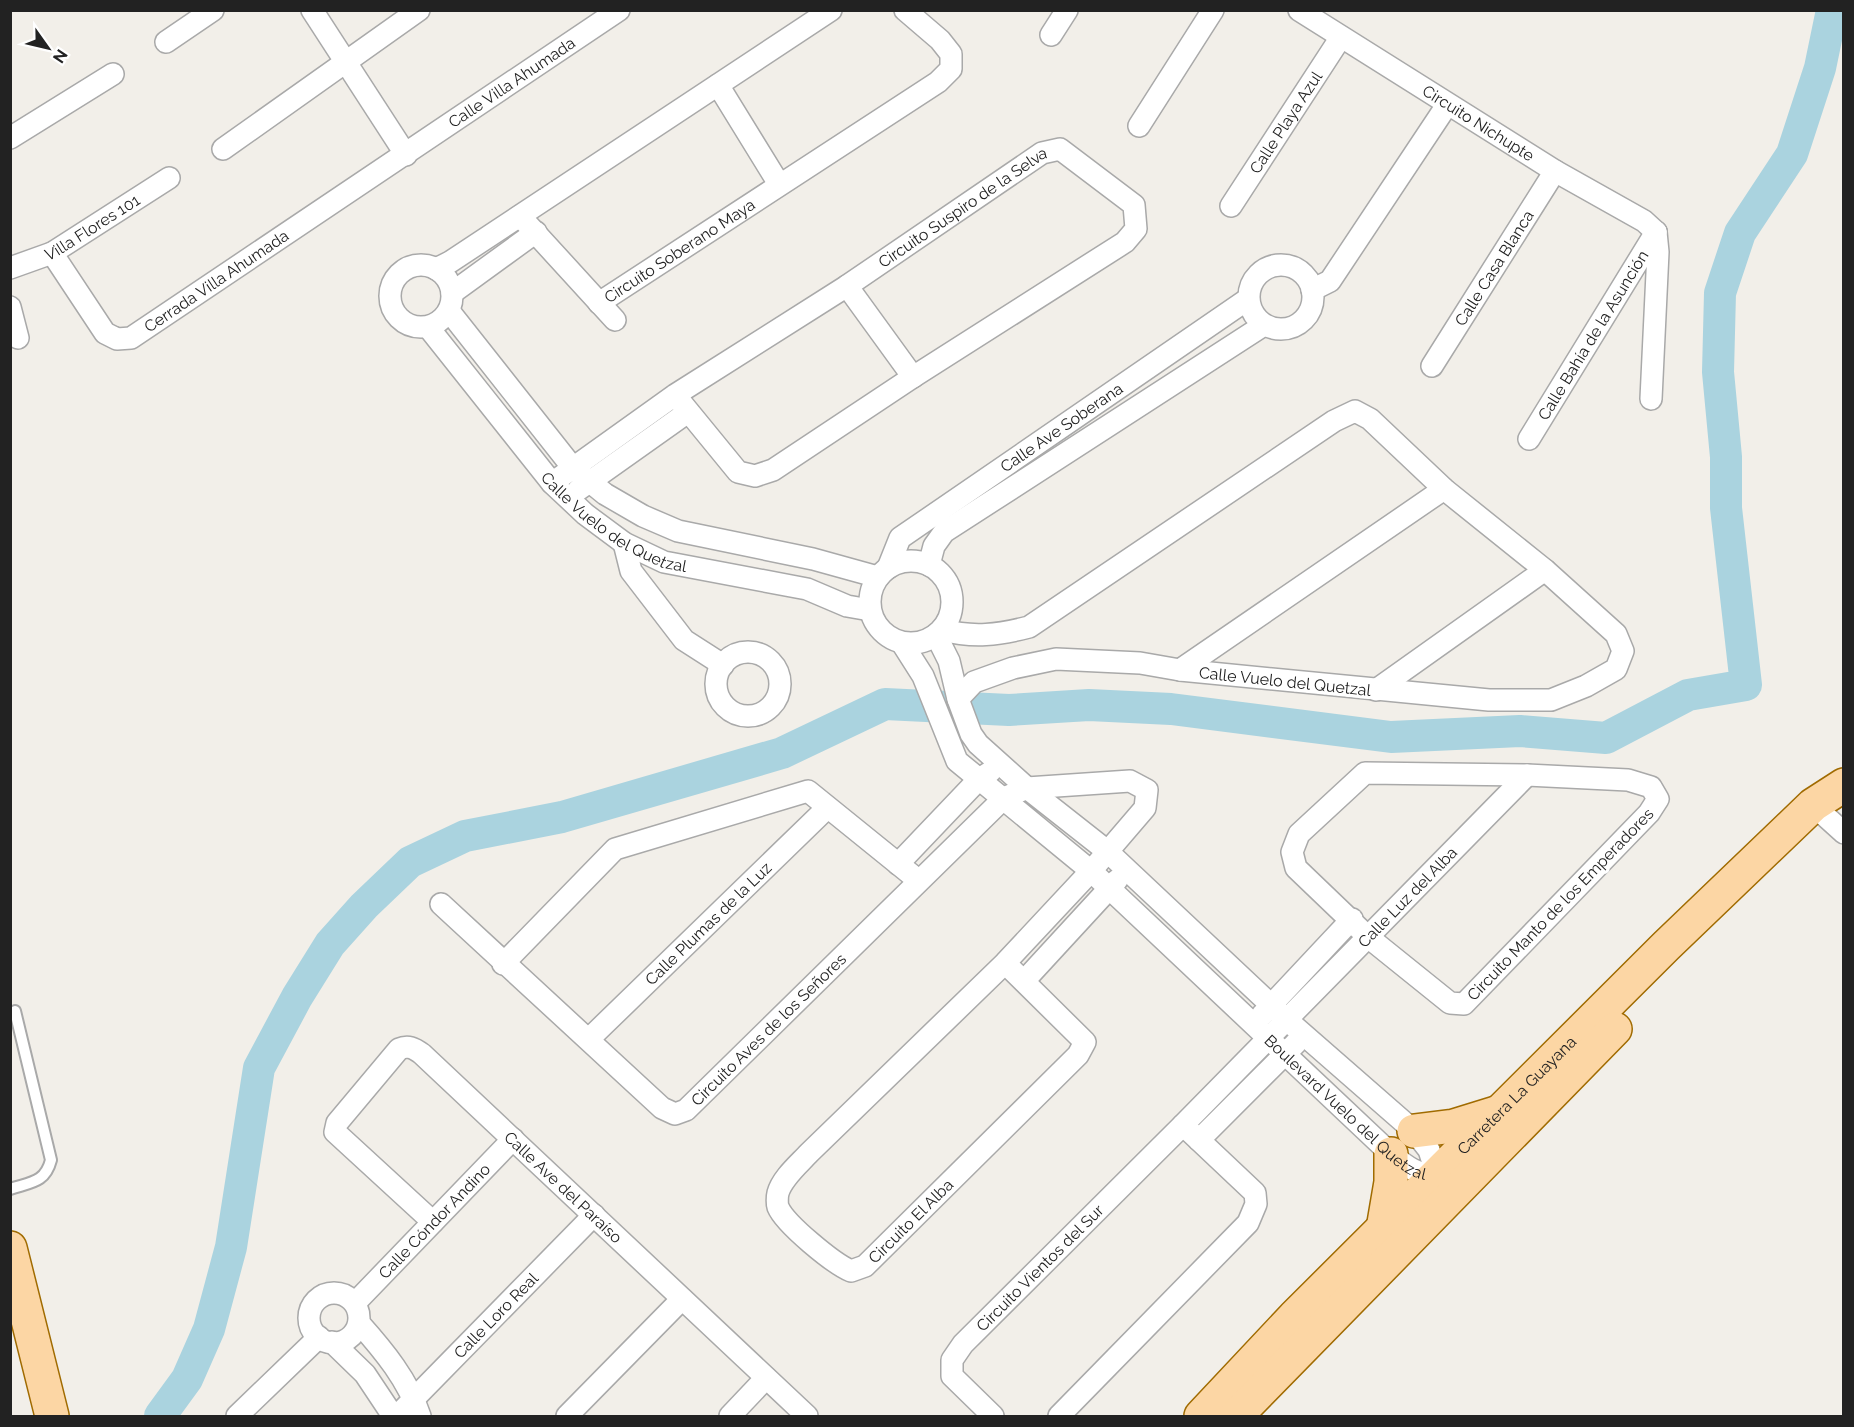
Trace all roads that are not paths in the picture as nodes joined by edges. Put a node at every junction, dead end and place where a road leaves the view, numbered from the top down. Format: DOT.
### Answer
graph roads {
  1 [pos="213,10"];
  2 [pos="312,10"];
  3 [pos="418,10"];
  4 [pos="619,10"];
  5 [pos="831,10"];
  6 [pos="905,10"];
  7 [pos="1067,10"];
  8 [pos="1213,10"];
  9 [pos="1299,10"];
  10 [pos="1051,35"];
  11 [pos="1341,37"];
  12 [pos="166,42"];
  13 [pos="344,61"];
  14 [pos="113,74"];
  15 [pos="718,85"];
  16 [pos="1447,105"];
  17 [pos="1139,126"];
  18 [pos="10,138"];
  19 [pos="223,150"];
  20 [pos="406,155"];
  21 [pos="1555,171"];
  22 [pos="169,178"];
  23 [pos="779,184"];
  24 [pos="1231,206"];
  25 [pos="520,216"];
  26 [pos="536,232"];
  27 [pos="1656,232"];
  28 [pos="52,253"];
  29 [pos="10,268"];
  30 [pos="436,269"];
  31 [pos="847,286"];
  32 [pos="1312,290"];
  33 [pos="1248,299"];
  34 [pos="450,302"];
  35 [pos="599,303"];
  36 [pos="10,307"];
  37 [pos="615,320"];
  38 [pos="1264,325"];
  39 [pos="428,327"];
  40 [pos="18,338"];
  41 [pos="1432,366"];
  42 [pos="913,377"];
  43 [pos="675,395"];
  44 [pos="1652,399"];
  45 [pos="688,412"];
  46 [pos="1529,439"];
  47 [pos="581,475"];
  48 [pos="552,483"];
  49 [pos="1444,489"];
  50 [pos="567,499"];
  51 [pos="624,543"];
  52 [pos="928,565"];
  53 [pos="1545,570"];
  54 [pos="883,572"];
  55 [pos="870,610"];
  56 [pos="939,632"];
  57 [pos="902,643"];
  58 [pos="723,665"];
  59 [pos="1180,670"];
  60 [pos="1376,690"];
  61 [pos="958,699"];
  62 [pos="1000,765"];
  63 [pos="1527,775"];
  64 [pos="979,779"];
  65 [pos="1843,785"];
  66 [pos="1028,788"];
  67 [pos="1004,798"];
  68 [pos="827,808"];
  69 [pos="1827,818"];
  70 [pos="1107,851"];
  71 [pos="898,864"];
  72 [pos="1126,870"];
  73 [pos="1091,872"];
  74 [pos="918,880"];
  75 [pos="1107,889"];
  76 [pos="441,904"];
  77 [pos="1352,919"];
  78 [pos="1368,937"];
  79 [pos="1005,963"];
  80 [pos="503,964"];
  81 [pos="1024,981"];
  82 [pos="1272,1005"];
  83 [pos="15,1011"];
  84 [pos="1287,1020"];
  85 [pos="1261,1031"];
  86 [pos="1304,1035"];
  87 [pos="589,1039"];
  88 [pos="1286,1053"];
  89 [pos="1582,1063"];
  90 [pos="1500,1112"];
  91 [pos="1183,1125"];
  92 [pos="1414,1131"];
  93 [pos="513,1139"];
  94 [pos="1199,1140"];
  95 [pos="1391,1155"];
  96 [pos="1437,1175"];
  97 [pos="10,1189"];
  98 [pos="594,1215"];
  99 [pos="433,1222"];
  100 [pos="1383,1229"];
  101 [pos="10,1248"];
  102 [pos="682,1299"];
  103 [pos="357,1313"];
  104 [pos="325,1340"];
  105 [pos="1304,1349"];
  106 [pos="766,1378"];
  107 [pos="417,1407"];
  108 [pos="52,1416"];
  109 [pos="237,1416"];
  110 [pos="395,1416"];
  111 [pos="567,1416"];
  112 [pos="730,1416"];
  113 [pos="807,1416"];
  114 [pos="993,1416"];
  115 [pos="1059,1416"];
  116 [pos="1201,1416"];
  117 [pos="1236,1416"];
  1 -- 12 [label="street"];
  2 -- 13 [label="street"];
  3 -- 13 [label="street"];
  4 -- 20 [label="street, Calle Villa Ahumada"];
  5 -- 15 [label="street"];
  6 -- 23 [label="street, Circuito Soberano Maya"];
  7 -- 10 [label="street"];
  8 -- 17 [label="street"];
  9 -- 11 [label="street, Circuito Nichupte"];
  11 -- 16 [label="street, Circuito Nichupte"];
  11 -- 24 [label="street, Calle Playa Azul"];
  13 -- 19 [label="street"];
  13 -- 20 [label="street"];
  14 -- 18 [label="street"];
  15 -- 23 [label="street"];
  15 -- 25 [label="street"];
  16 -- 21 [label="street, Circuito Nichupte"];
  16 -- 32 [label="street"];
  20 -- 28 [label="street, Cerrada Villa Ahumada"];
  21 -- 27 [label="street, Circuito Nichupte"];
  21 -- 41 [label="street, Calle Casa Blanca"];
  22 -- 28 [label="street, Villa Flores 101"];
  23 -- 35 [label="street, Circuito Soberano Maya"];
  25 -- 26 [label="street, Circuito Soberano Maya"];
  25 -- 30 [label="street"];
  26 -- 34 [label="street"];
  26 -- 35 [label="street, Circuito Soberano Maya"];
  27 -- 44 [label="street"];
  27 -- 46 [label="street, Calle Bahía de la Asunción"];
  28 -- 29 [label="street, Villa Flores 101"];
  30 -- 34 [label="street"];
  30 -- 39 [label="street"];
  31 -- 42 [label="street"];
  31 -- 42 [label="street, Circuito Suspiro de la Selva"];
  31 -- 43 [label="street, Circuito Suspiro de la Selva"];
  32 -- 33 [label="street"];
  32 -- 38 [label="street"];
  33 -- 38 [label="street"];
  33 -- 54 [label="street, Calle Ave Soberana"];
  34 -- 39 [label="street"];
  34 -- 47 [label="street, Calle Vuelo del Quetzal"];
  35 -- 37 [label="street"];
  36 -- 40 [label="street"];
  38 -- 52 [label="street, Calle Ave Soberana"];
  39 -- 48 [label="street, Calle Vuelo del Quetzal"];
  42 -- 45 [label="street, Circuito Suspiro de la Selva"];
  43 -- 45 [label="street, Circuito Suspiro de la Selva"];
  43 -- 47 [label="street, Circuito Suspiro de la Selva"];
  45 -- 47 [label="street, Circuito Suspiro de la Selva"];
  47 -- 48 [label="street, Circuito Suspiro de la Selva"];
  47 -- 50 [label="street, Circuito Suspiro de la Selva"];
  47 -- 54 [label="street, Calle Vuelo del Quetzal"];
  48 -- 50 [label="street, Calle Vuelo del Quetzal"];
  49 -- 53 [label="street"];
  49 -- 56 [label="street"];
  49 -- 59 [label="street"];
  50 -- 51 [label="street, Calle Vuelo del Quetzal"];
  51 -- 55 [label="street, Calle Vuelo del Quetzal"];
  51 -- 58 [label="street"];
  52 -- 54 [label="street"];
  52 -- 56 [label="street"];
  53 -- 60 [label="street"];
  53 -- 60 [label="street, Calle Vuelo del Quetzal"];
  54 -- 55 [label="street"];
  55 -- 57 [label="street"];
  56 -- 57 [label="street"];
  56 -- 61 [label="street, Boulevard Vuelo del Quetzal"];
  57 -- 64 [label="street, Boulevard Vuelo del Quetzal"];
  59 -- 60 [label="street, Calle Vuelo del Quetzal"];
  59 -- 61 [label="street, Calle Vuelo del Quetzal"];
  61 -- 62 [label="street, Boulevard Vuelo del Quetzal"];
  62 -- 64 [label="street"];
  62 -- 66 [label="street, Boulevard Vuelo del Quetzal"];
  63 -- 77 [label="street, Circuito Manto de los Emperadores"];
  63 -- 78 [label="street, Calle Luz del Alba"];
  63 -- 78 [label="street, Circuito Manto de los Emperadores"];
  64 -- 67 [label="street, Boulevard Vuelo del Quetzal"];
  64 -- 71 [label="street"];
  65 -- 69 [label="main road, Carretera La Guayana"];
  66 -- 67 [label="street"];
  66 -- 70 [label="street, Boulevard Vuelo del Quetzal"];
  66 -- 70 [label="street, Circuito El Alba"];
  67 -- 73 [label="street, Boulevard Vuelo del Quetzal"];
  67 -- 74 [label="street, Circuito Aves de los Señores"];
  68 -- 71 [label="street"];
  68 -- 80 [label="street"];
  68 -- 87 [label="street, Calle Plumas de la Luz"];
  69 -- 89 [label="main road, Carretera La Guayana"];
  69 -- 90 [label="main road, Carretera La Guayana"];
  70 -- 72 [label="street, Boulevard Vuelo del Quetzal"];
  70 -- 73 [label="street, Circuito El Alba"];
  71 -- 74 [label="street"];
  72 -- 75 [label="street"];
  72 -- 82 [label="street, Boulevard Vuelo del Quetzal"];
  73 -- 75 [label="street, Boulevard Vuelo del Quetzal"];
  73 -- 79 [label="street, Circuito El Alba"];
  74 -- 87 [label="street, Circuito Aves de los Señores"];
  75 -- 81 [label="street"];
  75 -- 85 [label="street, Boulevard Vuelo del Quetzal"];
  76 -- 80 [label="street, Circuito Aves de los Señores"];
  77 -- 78 [label="street, Circuito Manto de los Emperadores"];
  77 -- 82 [label="street, Calle Luz del Alba"];
  78 -- 84 [label="street, Calle Luz del Alba"];
  79 -- 81 [label="street, Circuito El Alba"];
  79 -- 81 [label="street, Circuito El Alba"];
  80 -- 87 [label="street, Circuito Aves de los Señores"];
  82 -- 84 [label="street, Boulevard Vuelo del Quetzal"];
  82 -- 85 [label="street, Calle Luz del Alba"];
  83 -- 97 [label="lane"];
  84 -- 85 [label="street, Calle Luz del Alba"];
  84 -- 86 [label="street, Boulevard Vuelo del Quetzal"];
  85 -- 88 [label="street, Boulevard Vuelo del Quetzal"];
  85 -- 91 [label="street, Circuito Vientos del Sur"];
  86 -- 88 [label="street"];
  86 -- 92 [label="street, Boulevard Vuelo del Quetzal"];
  88 -- 94 [label="street"];
  88 -- 95 [label="street, Boulevard Vuelo del Quetzal"];
  89 -- 96 [label="main road"];
  89 -- 105 [label="main road, Carretera La Guayana"];
  90 -- 92 [label="main road"];
  90 -- 96 [label="main road, Carretera La Guayana"];
  91 -- 94 [label="street"];
  91 -- 114 [label="street, Circuito Vientos del Sur"];
  92 -- 95 [label="street"];
  92 -- 96 [label="street, Boulevard Vuelo del Quetzal"];
  93 -- 98 [label="street, Calle Ave del Paraíso"];
  93 -- 99 [label="street, Calle Cóndor Andino"];
  93 -- 99 [label="street, Calle Ave del Paraíso"];
  94 -- 115 [label="street"];
  95 -- 96 [label="street, Boulevard Vuelo del Quetzal"];
  95 -- 100 [label="main road"];
  96 -- 100 [label="main road, Carretera La Guayana"];
  96 -- 105 [label="main road"];
  98 -- 102 [label="street, Calle Ave del Paraíso"];
  98 -- 107 [label="street, Calle Loro Real"];
  99 -- 103 [label="street, Calle Cóndor Andino"];
  100 -- 116 [label="main road, Carretera La Guayana"];
  101 -- 108 [label="main road"];
  102 -- 106 [label="street, Calle Ave del Paraíso"];
  102 -- 111 [label="street"];
  103 -- 104 [label="street"];
  103 -- 104 [label="street"];
  103 -- 107 [label="street"];
  104 -- 109 [label="street"];
  104 -- 110 [label="street"];
  105 -- 117 [label="main road, Carretera La Guayana"];
  106 -- 112 [label="street"];
  106 -- 113 [label="street, Calle Ave del Paraíso"];
  107 -- 110 [label="street, Calle Loro Real"];
}
